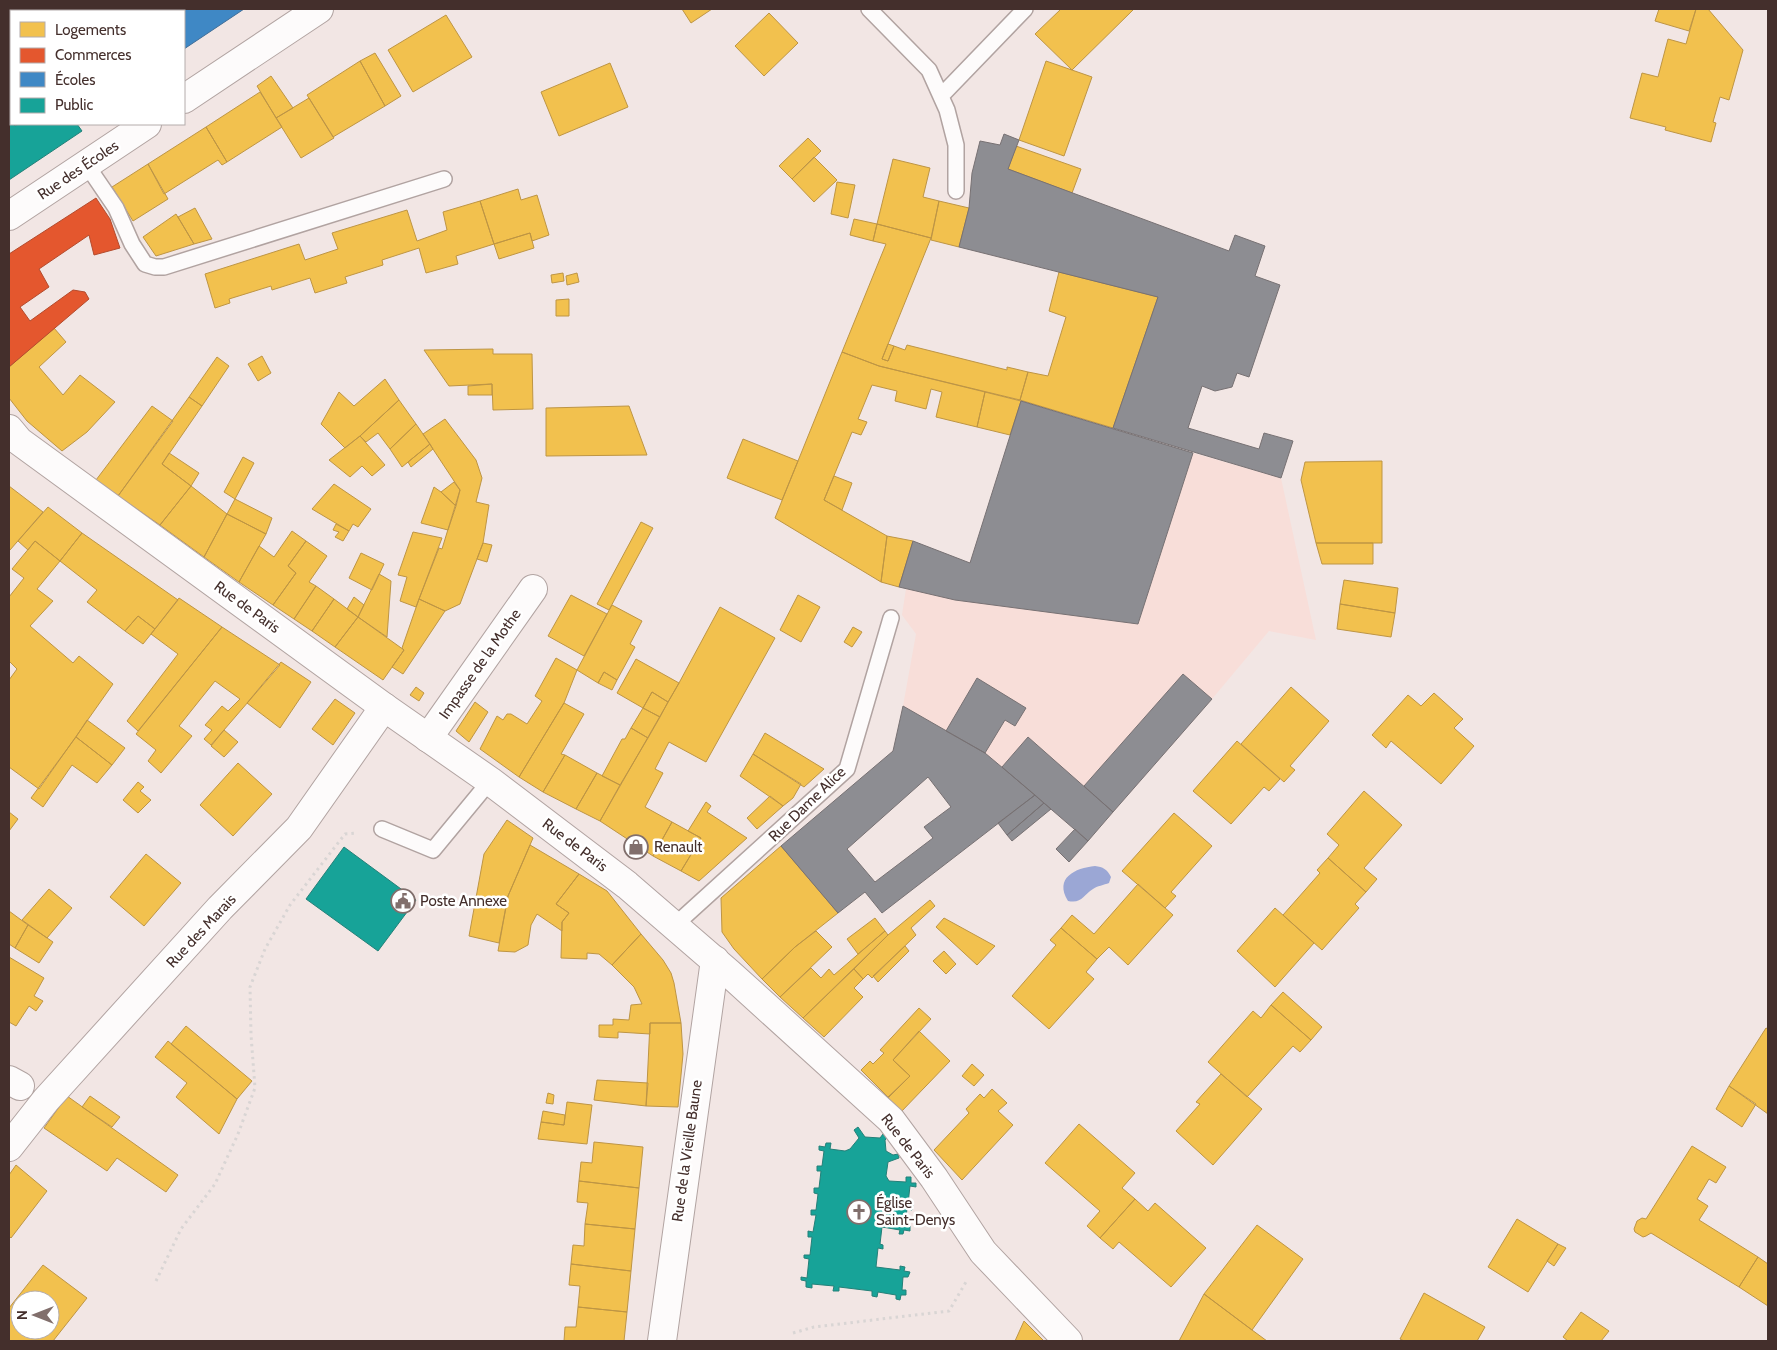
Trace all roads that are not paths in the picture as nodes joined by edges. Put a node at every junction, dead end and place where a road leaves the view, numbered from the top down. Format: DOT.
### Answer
graph roads {
  1 [pos="319,9"];
  2 [pos="869,9"];
  3 [pos="1025,9"];
  4 [pos="941,96"];
  5 [pos="185,98"];
  6 [pos="145,125"];
  7 [pos="86,164"];
  8 [pos="444,179"];
  9 [pos="956,191"];
  10 [pos="9,216"];
  11 [pos="9,429"];
  12 [pos="533,589"];
  13 [pos="891,618"];
  14 [pos="384,707"];
  15 [pos="428,738"];
  16 [pos="490,781"];
  17 [pos="382,830"];
  18 [pos="674,926"];
  19 [pos="715,960"];
  20 [pos="9,1147"];
  21 [pos="662,1341"];
  22 [pos="1068,1341"];
  1 -- 5 [label="street"];
  2 -- 4 [label="lane"];
  3 -- 4 [label="lane"];
  4 -- 9 [label="lane"];
  6 -- 7 [label="street, Rue des Écoles"];
  7 -- 8 [label="lane"];
  7 -- 10 [label="street, Rue des Écoles"];
  11 -- 14 [label="street, Rue de Paris"];
  12 -- 15 [label="street, Impasse de la Mothe"];
  13 -- 18 [label="lane, Rue Dame Alice"];
  14 -- 15 [label="street, Rue de Paris"];
  14 -- 20 [label="street, Rue des Marais"];
  15 -- 16 [label="street, Rue de Paris"];
  16 -- 17 [label="lane"];
  16 -- 18 [label="street, Rue de Paris"];
  18 -- 19 [label="street, Rue de Paris"];
  19 -- 21 [label="street, Rue de la Vieille Baune"];
  19 -- 22 [label="street, Rue de Paris"];
}
